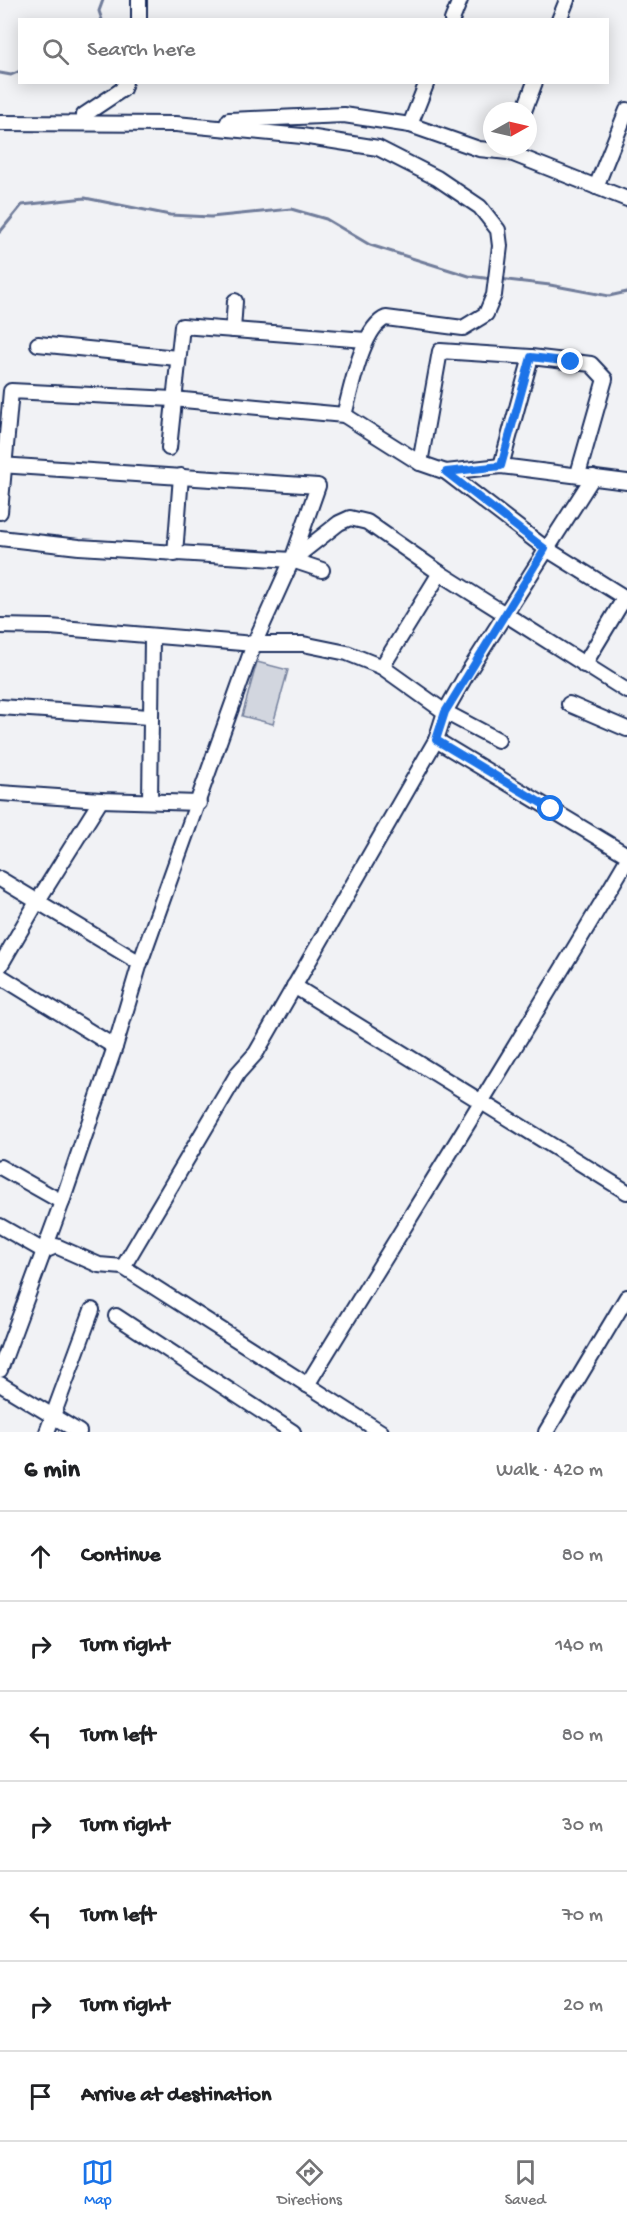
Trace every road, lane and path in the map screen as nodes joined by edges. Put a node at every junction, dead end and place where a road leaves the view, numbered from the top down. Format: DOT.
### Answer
graph roads {
  1 [pos="139,0"];
  2 [pos="460,0"];
  3 [pos="567,0"];
  4 [pos="139,18"];
  5 [pos="453,18"];
  6 [pos="560,18"];
  7 [pos="124,84"];
  8 [pos="426,84"];
  9 [pos="534,84"];
  10 [pos="527,102"];
  11 [pos="627,111"];
  12 [pos="84,122"];
  13 [pos="0,123"];
  14 [pos="410,125"];
  15 [pos="225,128"];
  16 [pos="483,149"];
  17 [pos="525,156"];
  18 [pos="596,187"];
  19 [pos="627,199"];
  20 [pos="235,301"];
  21 [pos="233,330"];
  22 [pos="366,340"];
  23 [pos="38,344"];
  24 [pos="531,357"];
  25 [pos="177,358"];
  26 [pos="173,399"];
  27 [pos="344,415"];
  28 [pos="169,448"];
  29 [pos="420,463"];
  30 [pos="3,465"];
  31 [pos="501,466"];
  32 [pos="446,472"];
  33 [pos="578,474"];
  34 [pos="181,476"];
  35 [pos="593,477"];
  36 [pos="627,482"];
  37 [pos="0,512"];
  38 [pos="0,538"];
  39 [pos="545,549"];
  40 [pos="175,554"];
  41 [pos="292,560"];
  42 [pos="322,570"];
  43 [pos="440,573"];
  44 [pos="626,598"];
  45 [pos="504,614"];
  46 [pos="0,626"];
  47 [pos="152,637"];
  48 [pos="254,644"];
  49 [pos="584,665"];
  50 [pos="382,667"];
  51 [pos="627,691"];
  52 [pos="569,704"];
  53 [pos="0,707"];
  54 [pos="445,712"];
  55 [pos="149,717"];
  56 [pos="627,729"];
  57 [pos="436,740"];
  58 [pos="498,740"];
  59 [pos="0,793"];
  60 [pos="101,801"];
  61 [pos="150,801"];
  62 [pos="199,803"];
  63 [pos="627,855"];
  64 [pos="627,860"];
  65 [pos="0,879"];
  66 [pos="37,902"];
  67 [pos="140,963"];
  68 [pos="0,966"];
  69 [pos="0,976"];
  70 [pos="294,986"];
  71 [pos="115,1047"];
  72 [pos="479,1102"];
  73 [pos="0,1167"];
  74 [pos="627,1192"];
  75 [pos="62,1202"];
  76 [pos="0,1226"];
  77 [pos="44,1251"];
  78 [pos="123,1267"];
  79 [pos="627,1297"];
  80 [pos="92,1310"];
  81 [pos="116,1316"];
  82 [pos="0,1330"];
  83 [pos="13,1338"];
  84 [pos="0,1371"];
  85 [pos="0,1384"];
  86 [pos="307,1385"];
  87 [pos="53,1417"];
  88 [pos="47,1432"];
  89 [pos="79,1432"];
  90 [pos="293,1432"];
  91 [pos="381,1432"];
  92 [pos="546,1432"];
  1 -- 4 [label="street"];
  2 -- 5 [label="street"];
  3 -- 6 [label="street"];
  7 -- 12 [label="street"];
  8 -- 14 [label="street"];
  9 -- 10 [label="street"];
  11 -- 18 [label="street"];
  12 -- 13 [label="street"];
  12 -- 15 [label="street"];
  14 -- 15 [label="street"];
  14 -- 16 [label="street"];
  15 -- 22 [label="street"];
  17 -- 18 [label="street"];
  18 -- 19 [label="street"];
  20 -- 21 [label="street"];
  21 -- 22 [label="street"];
  21 -- 25 [label="street"];
  22 -- 27 [label="street"];
  23 -- 25 [label="street"];
  24 -- 29 [label="street"];
  24 -- 31 [label="street"];
  24 -- 33 [label="street"];
  25 -- 26 [label="street"];
  26 -- 27 [label="street"];
  26 -- 28 [label="street"];
  26 -- 30 [label="street"];
  27 -- 29 [label="street"];
  29 -- 32 [label="street"];
  30 -- 34 [label="street"];
  30 -- 37 [label="street"];
  31 -- 32 [label="street"];
  31 -- 33 [label="street"];
  32 -- 39 [label="street"];
  33 -- 35 [label="street"];
  34 -- 40 [label="street"];
  34 -- 41 [label="street"];
  35 -- 36 [label="street"];
  35 -- 39 [label="street"];
  38 -- 40 [label="street"];
  39 -- 44 [label="street"];
  39 -- 45 [label="street"];
  40 -- 41 [label="street"];
  41 -- 42 [label="street"];
  41 -- 43 [label="street"];
  41 -- 48 [label="street"];
  43 -- 45 [label="street"];
  43 -- 50 [label="street"];
  44 -- 49 [label="street"];
  45 -- 49 [label="street"];
  45 -- 54 [label="street"];
  46 -- 47 [label="street"];
  47 -- 48 [label="street"];
  47 -- 55 [label="street"];
  48 -- 50 [label="street"];
  48 -- 62 [label="street"];
  49 -- 51 [label="street"];
  50 -- 54 [label="street"];
  52 -- 56 [label="street"];
  53 -- 55 [label="street"];
  54 -- 57 [label="street"];
  54 -- 58 [label="street"];
  55 -- 61 [label="street"];
  57 -- 63 [label="street"];
  57 -- 70 [label="street"];
  59 -- 60 [label="street"];
  60 -- 61 [label="street"];
  60 -- 66 [label="street"];
  61 -- 62 [label="street"];
  62 -- 67 [label="street"];
  64 -- 72 [label="street"];
  65 -- 66 [label="street"];
  66 -- 67 [label="street"];
  66 -- 68 [label="street"];
  67 -- 71 [label="street"];
  69 -- 71 [label="street"];
  70 -- 72 [label="street"];
  70 -- 78 [label="street"];
  71 -- 75 [label="street"];
  72 -- 74 [label="street"];
  72 -- 86 [label="street"];
  73 -- 75 [label="street"];
  75 -- 77 [label="street"];
  76 -- 77 [label="street"];
  77 -- 78 [label="street"];
  77 -- 83 [label="street"];
  78 -- 86 [label="street"];
  79 -- 92 [label="street"];
  80 -- 87 [label="street"];
  81 -- 90 [label="street"];
  82 -- 83 [label="street"];
  83 -- 84 [label="street"];
  85 -- 87 [label="street"];
  86 -- 91 [label="street"];
  87 -- 88 [label="street"];
  87 -- 89 [label="street"];
}
